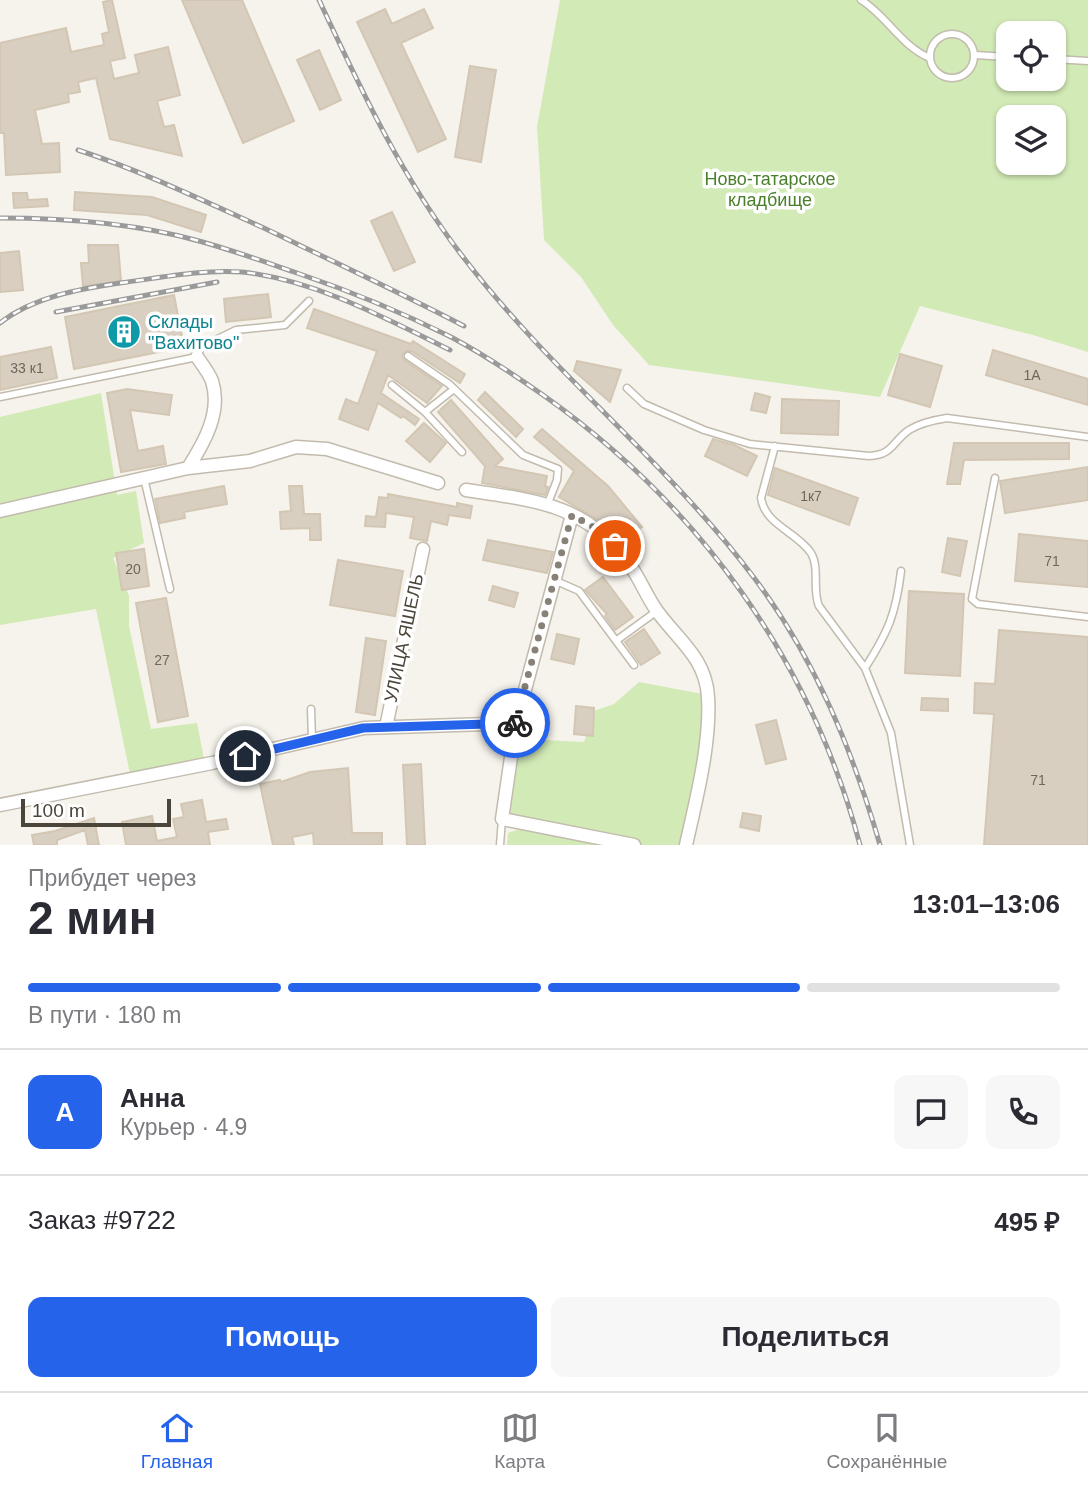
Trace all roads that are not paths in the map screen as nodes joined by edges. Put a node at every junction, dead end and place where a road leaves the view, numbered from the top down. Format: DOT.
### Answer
graph roads {
  1 [pos="861,0"];
  2 [pos="975,55"];
  3 [pos="996,56"];
  4 [pos="930,58"];
  5 [pos="1066,60"];
  6 [pos="1088,61"];
  7 [pos="309,302"];
  8 [pos="199,348"];
  9 [pos="408,356"];
  10 [pos="392,385"];
  11 [pos="627,388"];
  12 [pos="454,389"];
  13 [pos="0,397"];
  14 [pos="425,412"];
  15 [pos="1088,436"];
  16 [pos="775,446"];
  17 [pos="462,452"];
  18 [pos="188,468"];
  19 [pos="144,478"];
  20 [pos="995,478"];
  21 [pos="438,483"];
  22 [pos="466,490"];
  23 [pos="548,503"];
  24 [pos="0,511"];
  25 [pos="572,515"];
  26 [pos="422,549"];
  27 [pos="901,571"];
  28 [pos="554,580"];
  29 [pos="170,589"];
  30 [pos="657,611"];
  31 [pos="1088,617"];
  32 [pos="617,640"];
  33 [pos="634,665"];
  34 [pos="865,668"];
  35 [pos="312,709"];
  36 [pos="516,723"];
  37 [pos="386,727"];
  38 [pos="312,740"];
  39 [pos="0,805"];
  40 [pos="502,819"];
  41 [pos="515,822"];
  42 [pos="501,834"];
  43 [pos="500,845"];
  44 [pos="634,845"];
  45 [pos="687,845"];
  46 [pos="910,845"];
  1 -- 4 [label="lane"];
  2 -- 3 [label="lane"];
  2 -- 4 [label="lane"];
  2 -- 4 [label="lane"];
  5 -- 6 [label="lane"];
  7 -- 8 [label="lane"];
  8 -- 13 [label="lane"];
  8 -- 18 [label="street"];
  9 -- 12 [label="lane"];
  10 -- 14 [label="lane"];
  11 -- 16 [label="lane"];
  12 -- 14 [label="lane"];
  12 -- 23 [label="lane"];
  14 -- 17 [label="lane"];
  15 -- 16 [label="lane"];
  16 -- 34 [label="lane"];
  18 -- 19 [label="street"];
  18 -- 21 [label="street"];
  19 -- 24 [label="street"];
  19 -- 29 [label="lane"];
  20 -- 31 [label="lane"];
  22 -- 23 [label="street"];
  23 -- 25 [label="street"];
  25 -- 28 [label="street"];
  25 -- 30 [label="street"];
  26 -- 37 [label="street, УЛИЦА ЯШЕЛЬ"];
  27 -- 34 [label="lane"];
  28 -- 32 [label="lane"];
  28 -- 36 [label="street"];
  30 -- 32 [label="lane"];
  30 -- 45 [label="street"];
  32 -- 33 [label="lane"];
  34 -- 46 [label="lane"];
  35 -- 38 [label="lane"];
  36 -- 37 [label="street"];
  36 -- 40 [label="street"];
  37 -- 38 [label="street"];
  38 -- 39 [label="street"];
  40 -- 41 [label="street"];
  40 -- 42 [label="lane"];
  41 -- 42 [label="lane"];
  41 -- 44 [label="street"];
  42 -- 43 [label="lane"];
}
